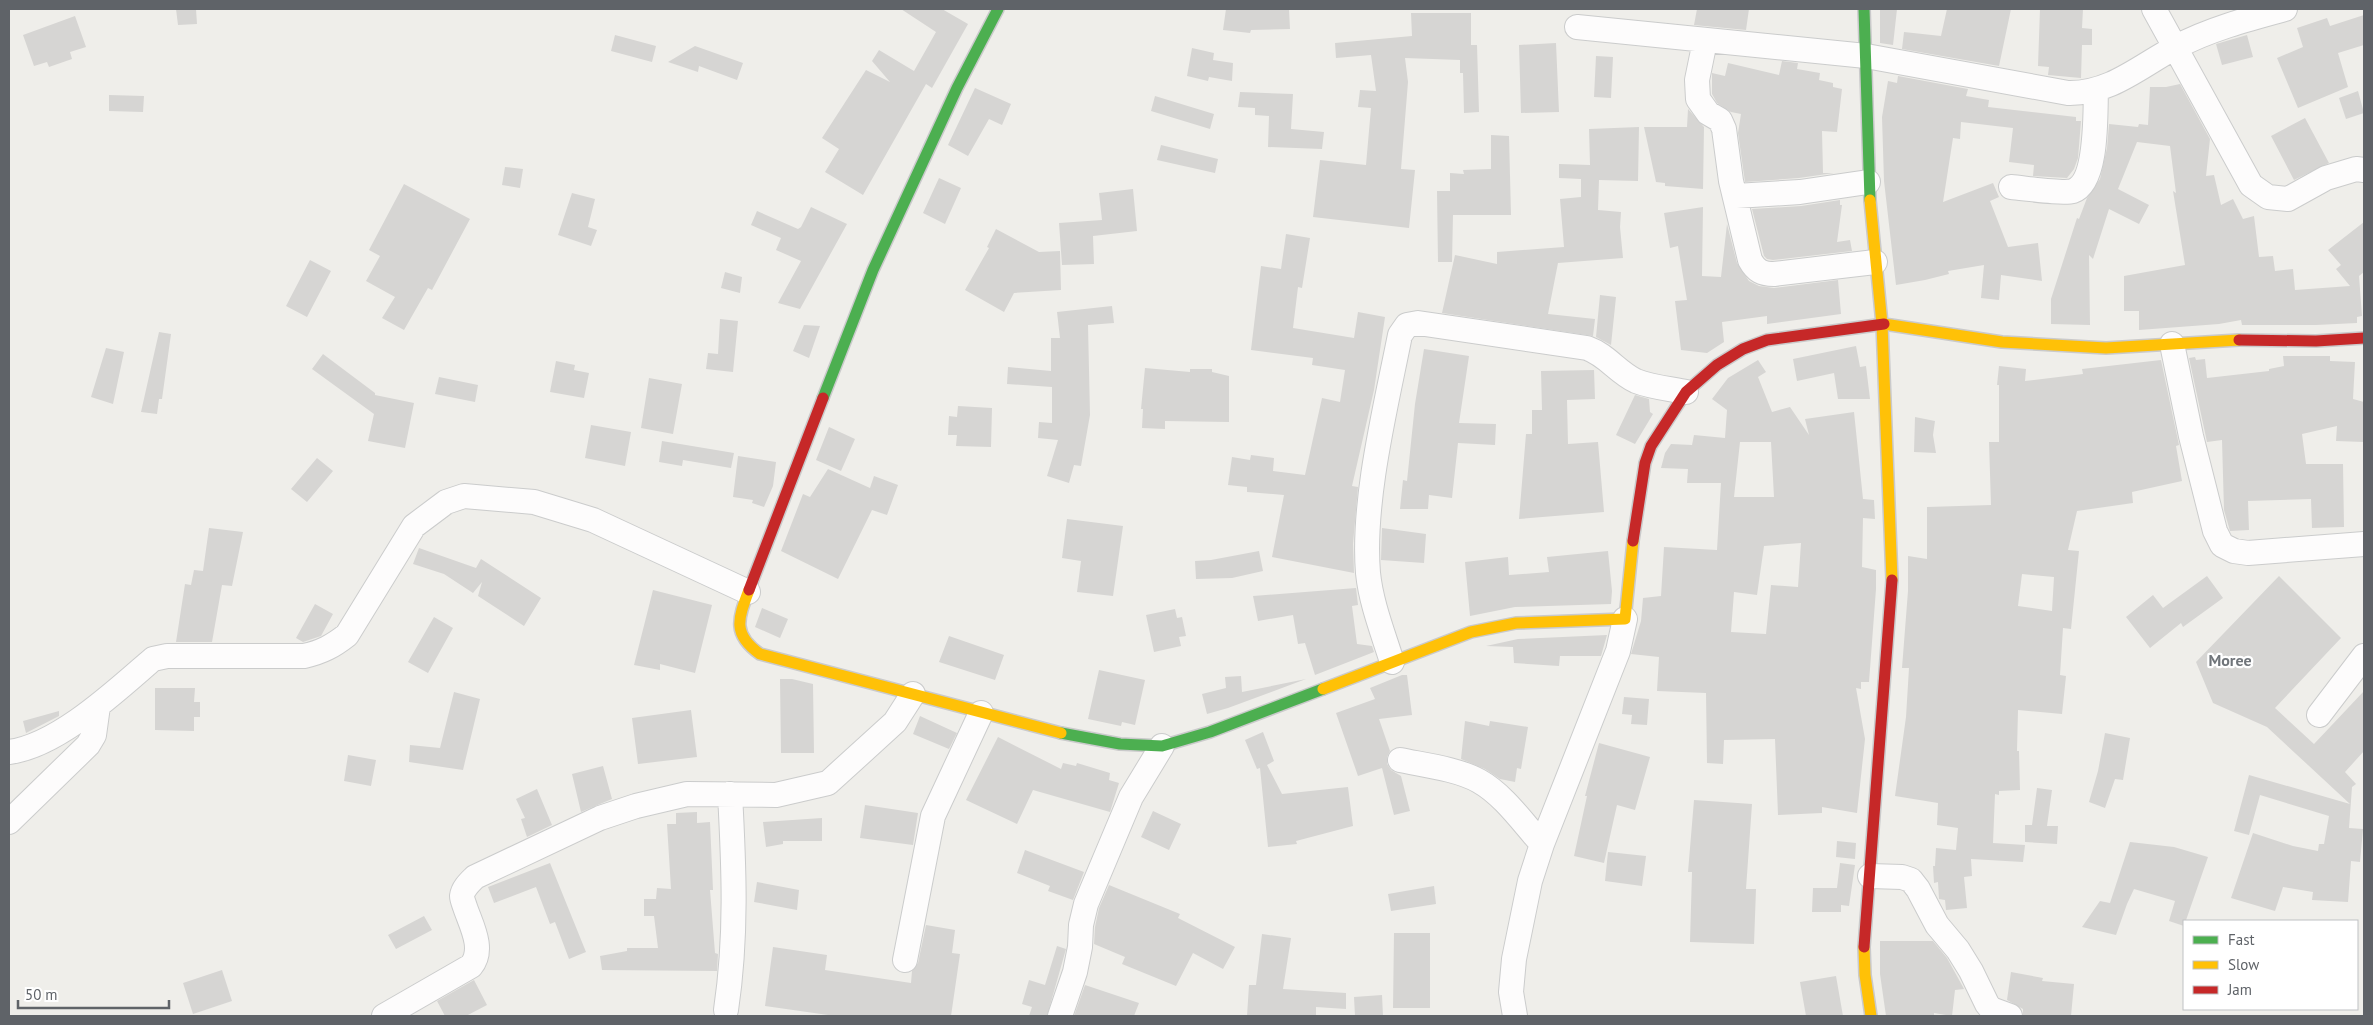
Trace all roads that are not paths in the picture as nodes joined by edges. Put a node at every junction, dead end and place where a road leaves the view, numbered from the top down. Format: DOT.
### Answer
graph roads {
  1 [pos="998,9"];
  2 [pos="1864,9"];
  3 [pos="2154,9"];
  4 [pos="2285,9"];
  5 [pos="1577,27"];
  6 [pos="1705,41"];
  7 [pos="2176,46"];
  8 [pos="1866,56"];
  9 [pos="2096,90"];
  10 [pos="2364,170"];
  11 [pos="1868,182"];
  12 [pos="2011,188"];
  13 [pos="1736,196"];
  14 [pos="1875,262"];
  15 [pos="1882,324"];
  16 [pos="2364,338"];
  17 [pos="2172,344"];
  18 [pos="1686,392"];
  19 [pos="2364,544"];
  20 [pos="748,592"];
  21 [pos="1625,619"];
  22 [pos="2364,656"];
  23 [pos="1392,662"];
  24 [pos="913,694"];
  25 [pos="98,706"];
  26 [pos="981,713"];
  27 [pos="2319,714"];
  28 [pos="1162,746"];
  29 [pos="9,752"];
  30 [pos="1400,760"];
  31 [pos="730,794"];
  32 [pos="9,822"];
  33 [pos="1542,844"];
  34 [pos="1870,876"];
  35 [pos="905,960"];
  36 [pos="726,1010"];
  37 [pos="384,1016"];
  38 [pos="1060,1016"];
  39 [pos="1514,1016"];
  40 [pos="1871,1016"];
  41 [pos="2010,1016"];
  1 -- 20 [label="street"];
  2 -- 8 [label="street"];
  3 -- 7 [label="street"];
  4 -- 7 [label="street"];
  5 -- 6 [label="street"];
  6 -- 8 [label="street"];
  6 -- 13 [label="street"];
  7 -- 9 [label="street"];
  7 -- 10 [label="street"];
  8 -- 9 [label="street"];
  8 -- 11 [label="street"];
  9 -- 12 [label="street"];
  11 -- 13 [label="street"];
  11 -- 14 [label="street"];
  13 -- 14 [label="street"];
  14 -- 15 [label="street"];
  15 -- 17 [label="street"];
  15 -- 18 [label="street"];
  15 -- 34 [label="street"];
  16 -- 17 [label="street"];
  17 -- 19 [label="street"];
  18 -- 21 [label="street"];
  18 -- 23 [label="street"];
  20 -- 24 [label="street"];
  20 -- 25 [label="street"];
  21 -- 23 [label="street"];
  21 -- 33 [label="street"];
  22 -- 27 [label="street"];
  23 -- 28 [label="street"];
  24 -- 26 [label="street"];
  24 -- 31 [label="street"];
  25 -- 29 [label="street"];
  25 -- 32 [label="street"];
  26 -- 28 [label="street"];
  26 -- 35 [label="street"];
  28 -- 38 [label="street"];
  30 -- 33 [label="street"];
  31 -- 36 [label="street"];
  31 -- 37 [label="street"];
  33 -- 39 [label="street"];
  34 -- 40 [label="street"];
  34 -- 41 [label="street"];
}
